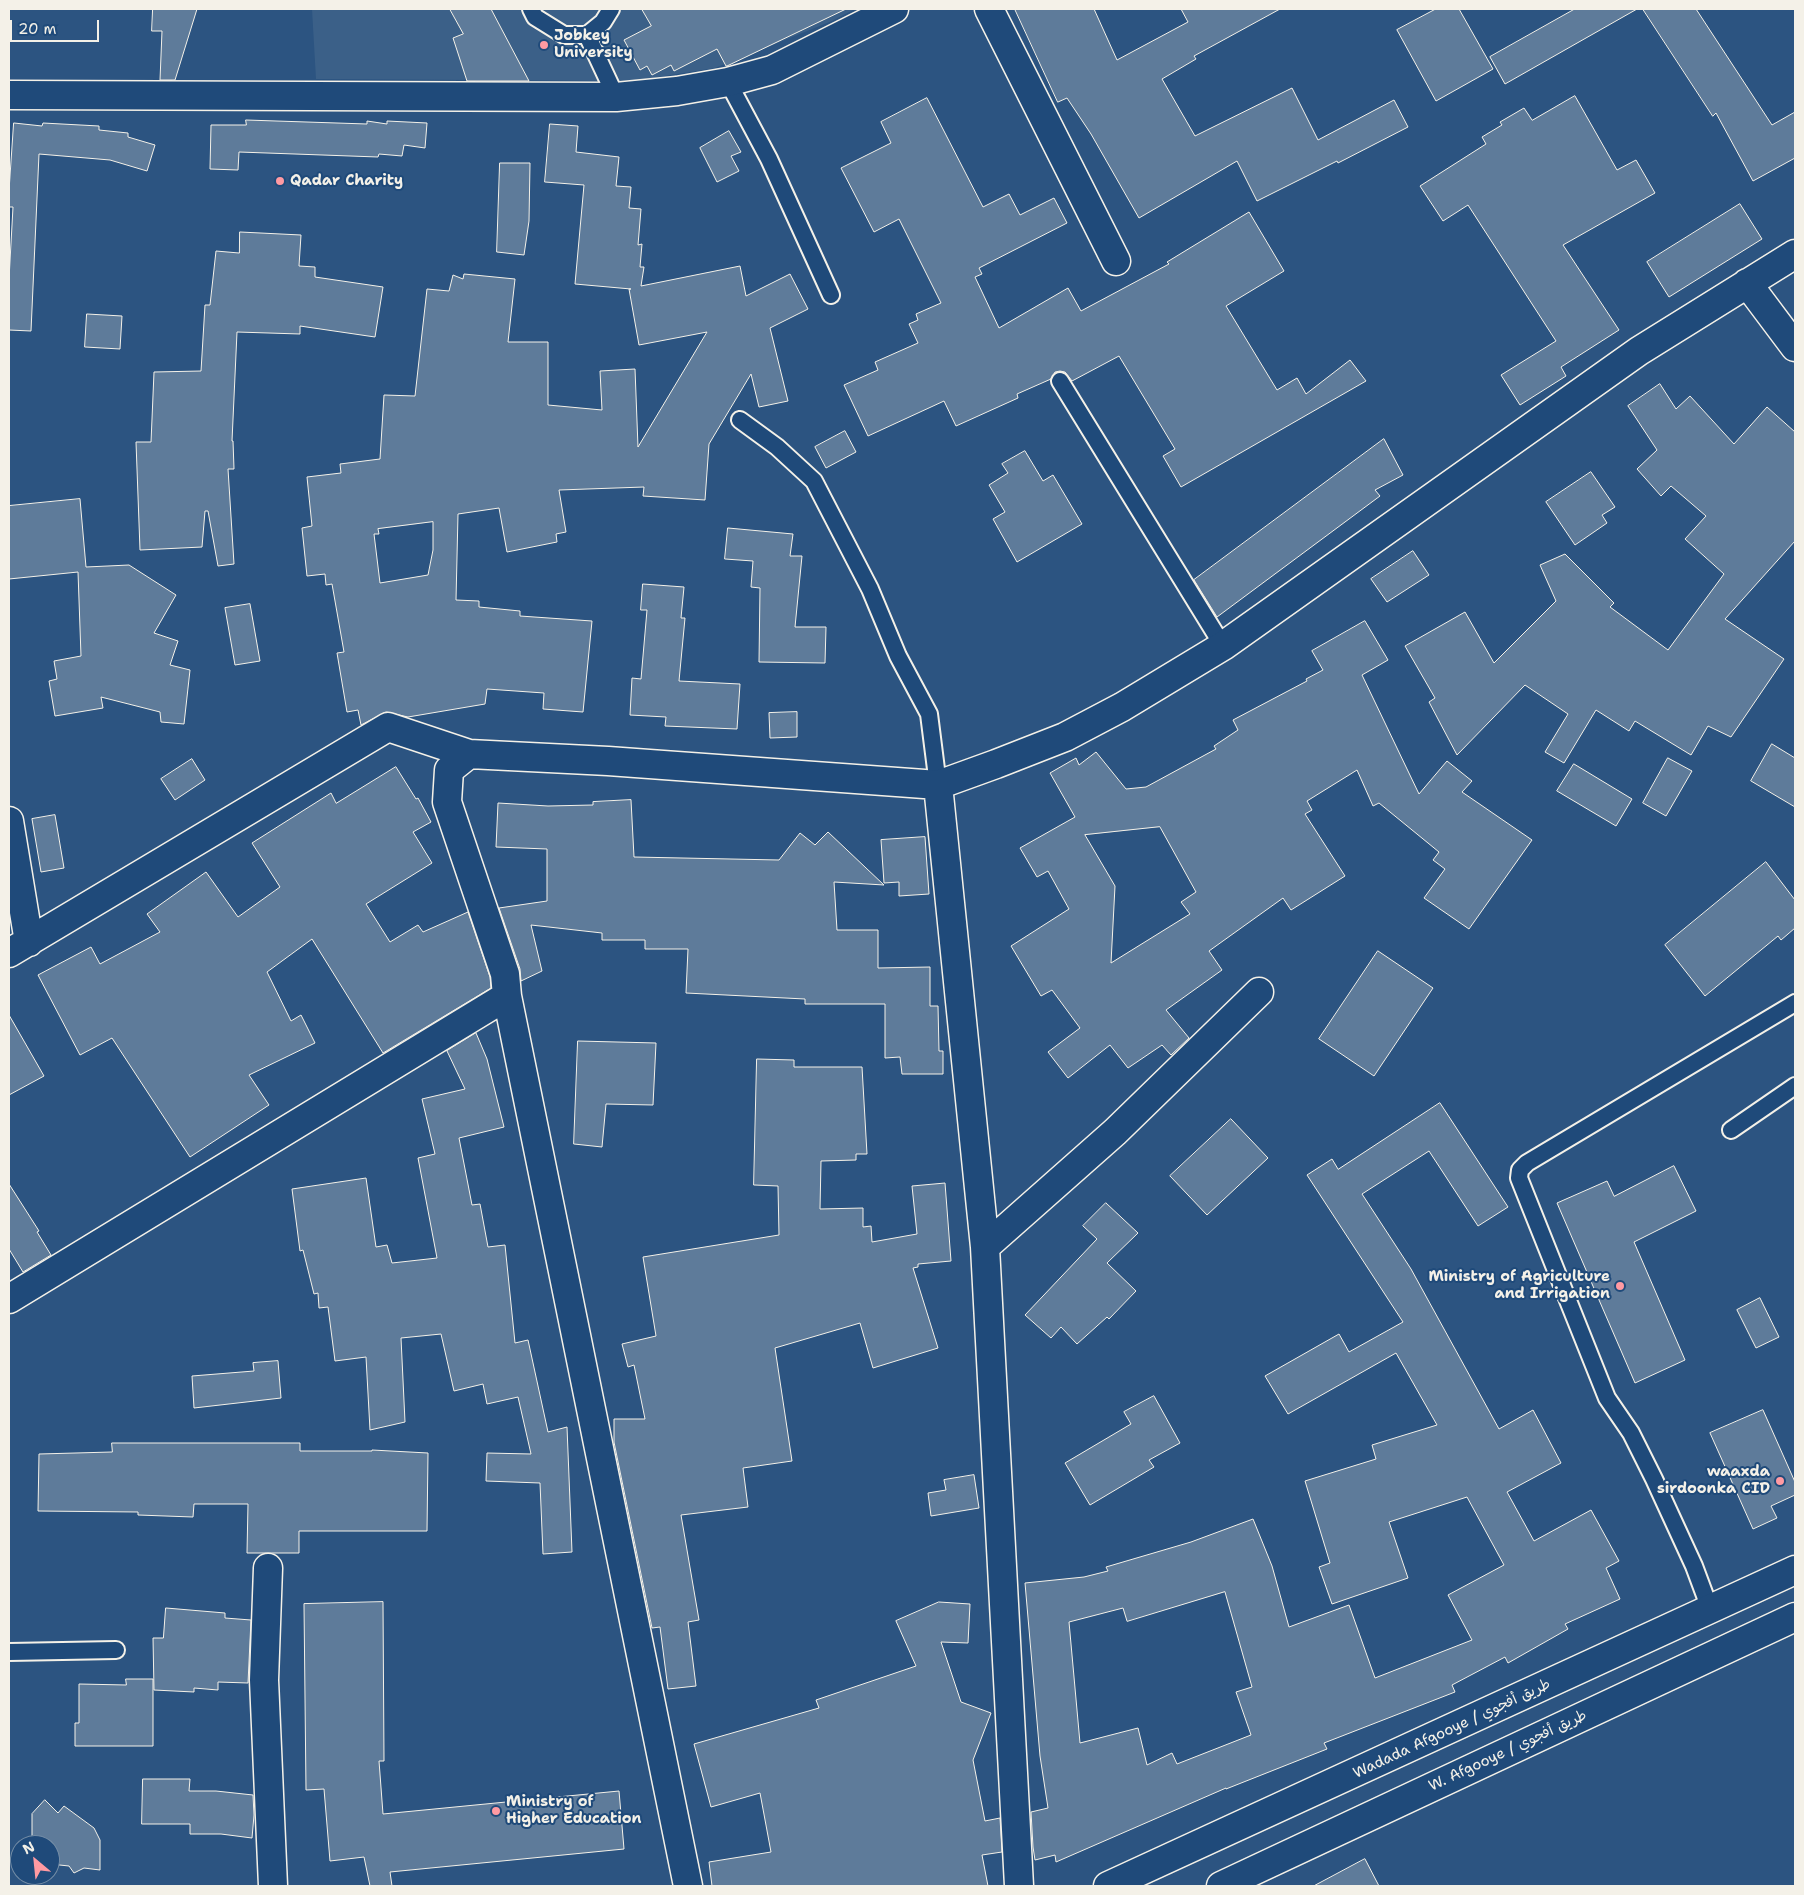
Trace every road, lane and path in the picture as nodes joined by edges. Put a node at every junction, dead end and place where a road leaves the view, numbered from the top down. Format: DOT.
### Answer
graph roads {
  1 [pos="531,9"];
  2 [pos="611,9"];
  3 [pos="894,9"];
  4 [pos="989,9"];
  5 [pos="588,36"];
  6 [pos="728,82"];
  7 [pos="9,95"];
  8 [pos="616,97"];
  9 [pos="1795,254"];
  10 [pos="1116,261"];
  11 [pos="1747,283"];
  12 [pos="831,295"];
  13 [pos="1795,347"];
  14 [pos="1060,381"];
  15 [pos="740,420"];
  16 [pos="1223,646"];
  17 [pos="469,754"];
  18 [pos="938,785"];
  19 [pos="9,821"];
  20 [pos="19,948"];
  21 [pos="1259,992"];
  22 [pos="507,996"];
  23 [pos="1795,1003"];
  24 [pos="1795,1086"];
  25 [pos="1731,1130"];
  26 [pos="986,1247"];
  27 [pos="9,1299"];
  28 [pos="268,1568"];
  29 [pos="1795,1570"];
  30 [pos="1710,1609"];
  31 [pos="1795,1617"];
  32 [pos="116,1650"];
  33 [pos="9,1652"];
  34 [pos="273,1886"];
  35 [pos="688,1886"];
  36 [pos="1019,1886"];
  37 [pos="1108,1886"];
  38 [pos="1221,1886"];
  1 -- 5 [label="lane"];
  2 -- 5 [label="lane"];
  3 -- 6 [label="main road"];
  4 -- 10 [label="main road"];
  5 -- 8 [label="lane"];
  6 -- 8 [label="main road"];
  6 -- 12 [label="lane"];
  7 -- 8 [label="main road"];
  9 -- 11 [label="main road"];
  11 -- 13 [label="main road"];
  11 -- 16 [label="main road"];
  14 -- 16 [label="lane"];
  15 -- 18 [label="lane"];
  16 -- 18 [label="main road"];
  17 -- 18 [label="main road"];
  17 -- 20 [label="main road"];
  17 -- 22 [label="main road"];
  18 -- 26 [label="main road"];
  19 -- 20 [label="main road"];
  21 -- 26 [label="main road"];
  22 -- 27 [label="main road"];
  22 -- 35 [label="main road"];
  23 -- 30 [label="lane"];
  24 -- 25 [label="lane"];
  26 -- 36 [label="main road"];
  28 -- 34 [label="main road"];
  29 -- 30 [label="main road, Wadada Afgooye / طريق أفجوي"];
  30 -- 37 [label="main road, Wadada Afgooye / طريق أفجوي"];
  31 -- 38 [label="main road, W. Afgooye / طريق أفجوي"];
  32 -- 33 [label="lane"];
}
